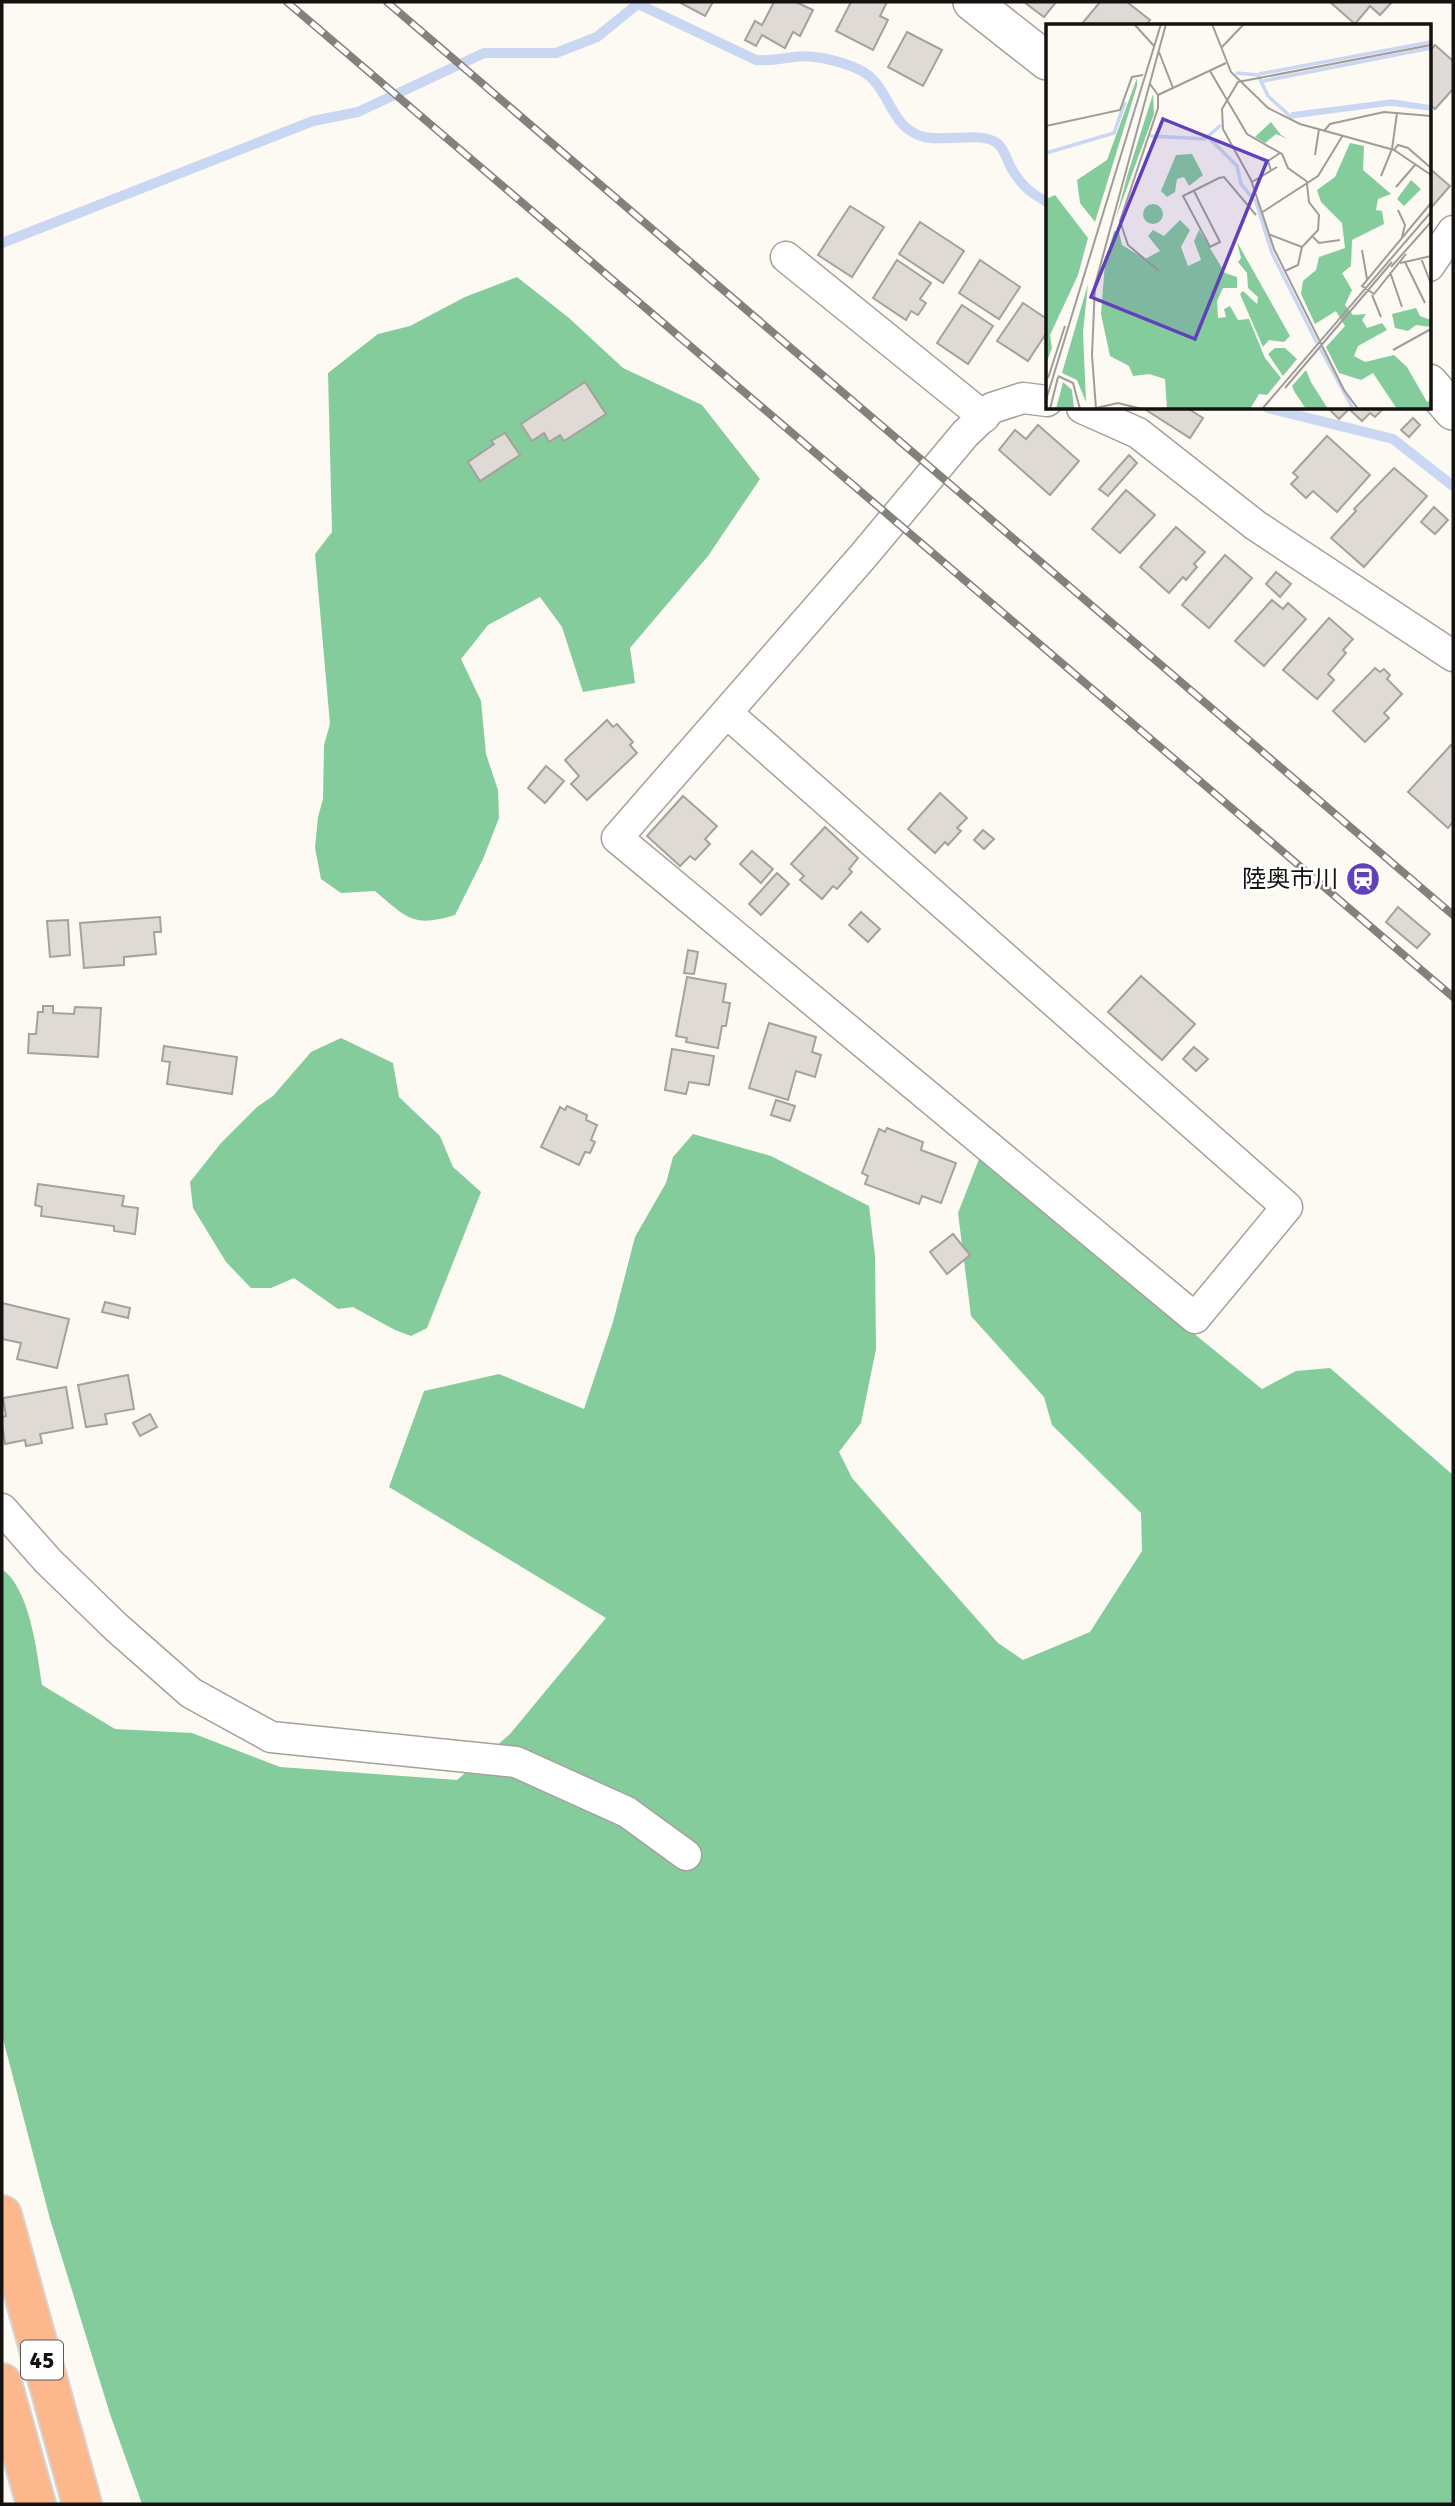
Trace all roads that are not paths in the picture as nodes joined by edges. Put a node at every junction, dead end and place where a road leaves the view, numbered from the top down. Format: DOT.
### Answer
graph roads {
  1 [pos="972,2"];
  2 [pos="1046,60"];
  3 [pos="1453,231"];
  4 [pos="786,257"];
  5 [pos="1430,265"];
  6 [pos="1430,384"];
  7 [pos="1046,401"];
  8 [pos="1086,410"];
  9 [pos="1453,411"];
  10 [pos="984,417"];
  11 [pos="1453,656"];
  12 [pos="727,713"];
  13 [pos="2,1509"];
  14 [pos="685,1855"];
  15 [pos="2,2215"];
  16 [pos="2,2383"];
  17 [pos="36,2504"];
  18 [pos="82,2504"];
  1 -- 2 [label="street"];
  3 -- 5 [label="street"];
  4 -- 10 [label="street"];
  6 -- 9 [label="street"];
  7 -- 10 [label="street"];
  8 -- 11 [label="street"];
  10 -- 12 [label="street"];
  12 -- 12 [label="street"];
  13 -- 14 [label="street"];
  15 -- 18 [label="highway, 45"];
  16 -- 17 [label="highway, 45"];
}
